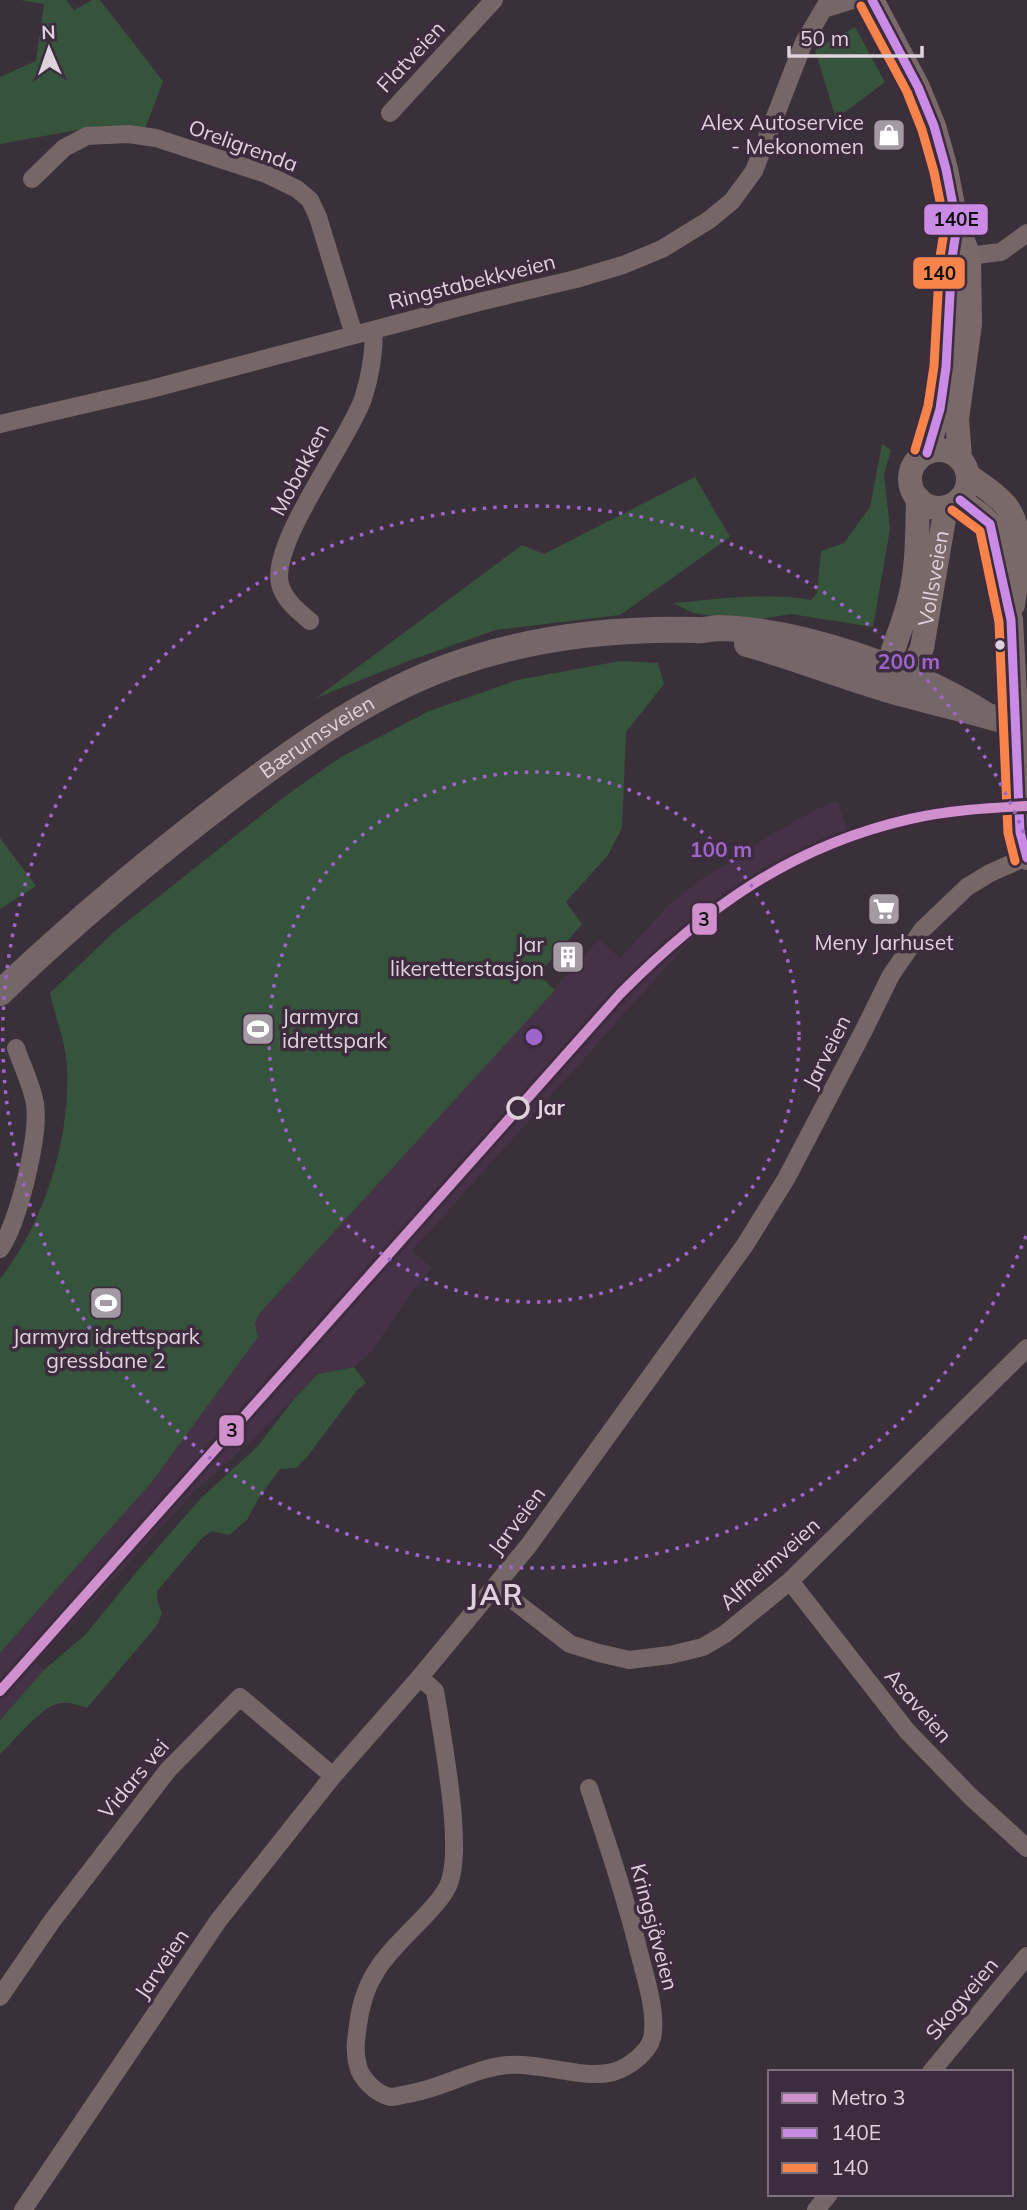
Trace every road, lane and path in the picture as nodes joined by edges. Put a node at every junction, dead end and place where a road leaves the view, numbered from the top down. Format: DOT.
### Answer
graph roads {
  1 [pos="494,0"];
  2 [pos="853,0"];
  3 [pos="872,0"];
  4 [pos="826,5"];
  5 [pos="390,113"];
  6 [pos="32,179"];
  7 [pos="1027,233"];
  8 [pos="961,257"];
  9 [pos="374,330"];
  10 [pos="354,335"];
  11 [pos="0,424"];
  12 [pos="927,453"];
  13 [pos="964,467"];
  14 [pos="918,498"];
  15 [pos="953,503"];
  16 [pos="1011,620"];
  17 [pos="310,621"];
  18 [pos="893,677"];
  19 [pos="1020,749"];
  20 [pos="1027,858"];
  21 [pos="0,993"];
  22 [pos="16,1048"];
  23 [pos="0,1249"];
  24 [pos="1027,1348"];
  25 [pos="790,1581"];
  26 [pos="496,1587"];
  27 [pos="420,1676"];
  28 [pos="333,1776"];
  29 [pos="589,1788"];
  30 [pos="1027,1848"];
  31 [pos="1027,1956"];
  32 [pos="0,1997"];
  33 [pos="933,2070"];
  34 [pos="827,2196"];
  35 [pos="23,2210"];
  36 [pos="816,2210"];
  1 -- 5 [label="street, Flatveien"];
  2 -- 4 [label="street, Ringstabekkveien"];
  3 -- 8 [label="main road"];
  4 -- 9 [label="street, Ringstabekkveien"];
  6 -- 10 [label="street, Oreligrenda"];
  7 -- 8 [label="street"];
  8 -- 12 [label="main road"];
  8 -- 13 [label="main road"];
  9 -- 10 [label="street, Ringstabekkveien"];
  9 -- 17 [label="street, Mobakken"];
  10 -- 11 [label="street, Ringstabekkveien"];
  12 -- 13 [label="main road"];
  12 -- 14 [label="main road"];
  13 -- 15 [label="main road"];
  13 -- 16 [label="main road, Vollsveien"];
  14 -- 15 [label="main road"];
  14 -- 18 [label="main road, Vollsveien"];
  15 -- 16 [label="main road, Vollsveien"];
  15 -- 18 [label="main road, Vollsveien"];
  16 -- 19 [label="main road, Vollsveien, bridge"];
  18 -- 19 [label="main road, Bærumsveien"];
  18 -- 21 [label="main road, Bærumsveien"];
  19 -- 20 [label="main road, Vollsveien"];
  20 -- 26 [label="street, Jarveien"];
  22 -- 23 [label="street"];
  24 -- 25 [label="street, Alfheimveien"];
  25 -- 26 [label="street, Alfheimveien"];
  25 -- 30 [label="street, Asaveien"];
  26 -- 27 [label="street, Jarveien"];
  27 -- 28 [label="street, Jarveien"];
  27 -- 29 [label="street, Kringsjåveien"];
  28 -- 32 [label="street, Vidars vei"];
  28 -- 35 [label="street, Jarveien"];
  31 -- 33 [label="street, Skogveien"];
  34 -- 36 [label="street"];
}
